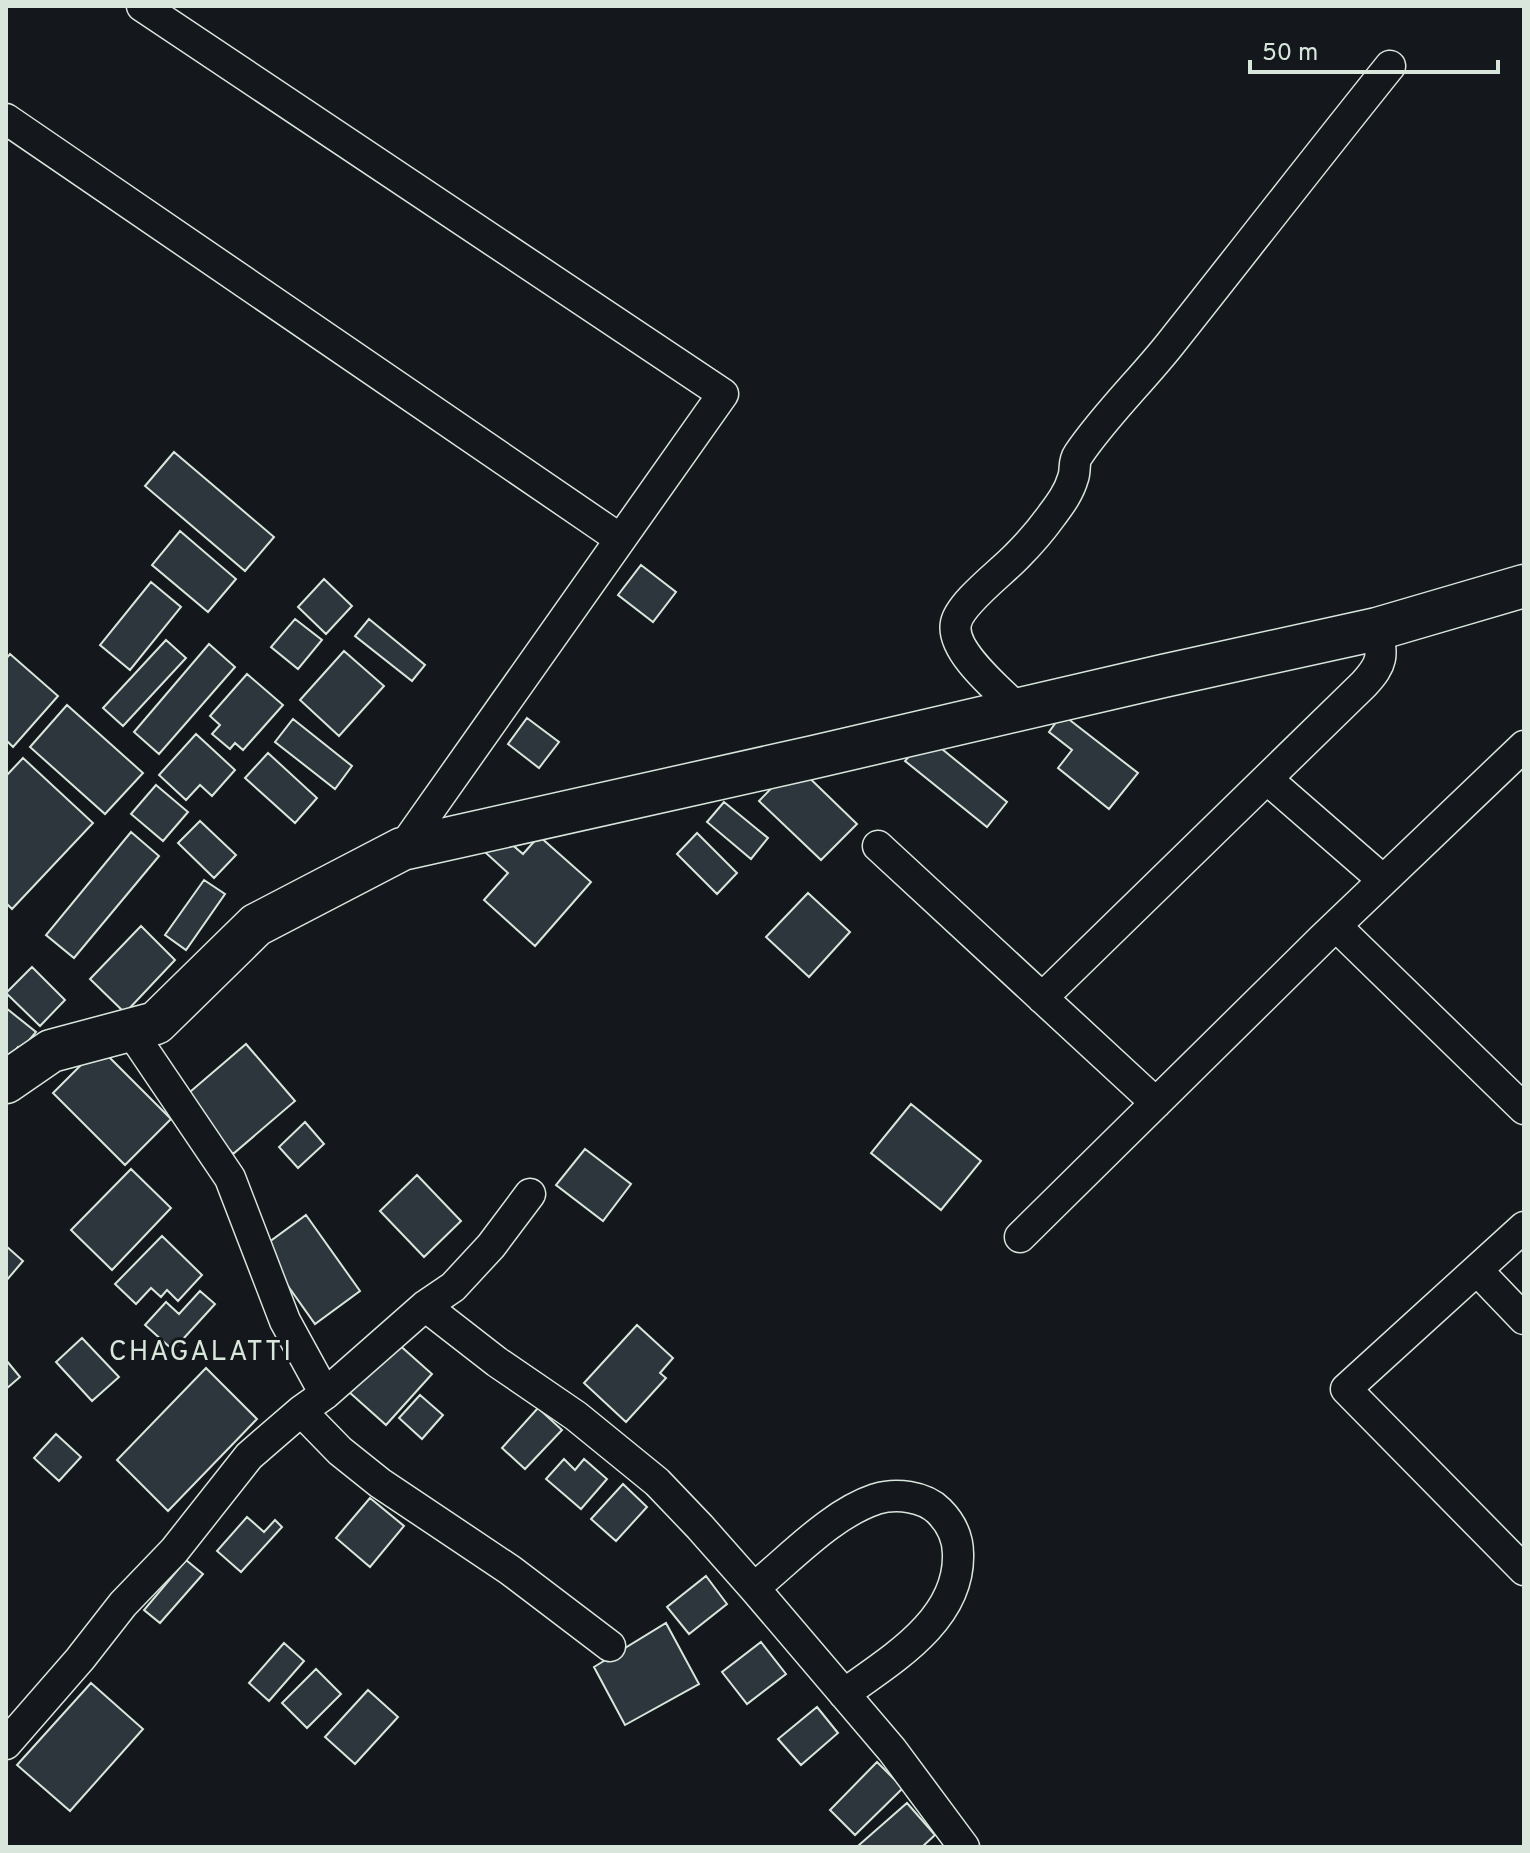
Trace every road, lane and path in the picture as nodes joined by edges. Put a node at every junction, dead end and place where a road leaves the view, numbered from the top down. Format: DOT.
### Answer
graph roads {
  1 [pos="142,6"];
  2 [pos="1390,66"];
  3 [pos="6,119"];
  4 [pos="620,539"];
  5 [pos="1524,586"];
  6 [pos="1377,629"];
  7 [pos="1018,709"];
  8 [pos="1524,746"];
  9 [pos="1267,779"];
  10 [pos="878,846"];
  11 [pos="402,849"];
  12 [pos="1383,880"];
  13 [pos="1336,926"];
  14 [pos="1042,998"];
  15 [pos="130,1030"];
  16 [pos="6,1082"];
  17 [pos="1156,1103"];
  18 [pos="1524,1109"];
  19 [pos="530,1194"];
  20 [pos="1524,1227"];
  21 [pos="1020,1237"];
  22 [pos="1477,1270"];
  23 [pos="425,1306"];
  24 [pos="1524,1319"];
  25 [pos="313,1403"];
  26 [pos="1524,1570"];
  27 [pos="754,1588"];
  28 [pos="610,1646"];
  29 [pos="844,1694"];
  30 [pos="6,1744"];
  31 [pos="964,1847"];
  1 -- 4 [label="street"];
  2 -- 7 [label="street"];
  3 -- 4 [label="street"];
  4 -- 11 [label="street"];
  5 -- 6 [label="street"];
  6 -- 7 [label="street"];
  6 -- 9 [label="street"];
  7 -- 11 [label="street"];
  8 -- 12 [label="street"];
  9 -- 12 [label="street"];
  9 -- 14 [label="street"];
  10 -- 14 [label="street"];
  11 -- 15 [label="street"];
  12 -- 13 [label="street"];
  13 -- 17 [label="street"];
  13 -- 18 [label="street"];
  14 -- 17 [label="street"];
  15 -- 16 [label="street"];
  15 -- 25 [label="street"];
  17 -- 21 [label="street"];
  19 -- 23 [label="street"];
  20 -- 22 [label="street"];
  22 -- 24 [label="street"];
  22 -- 26 [label="street"];
  23 -- 25 [label="street"];
  23 -- 27 [label="street"];
  25 -- 28 [label="street"];
  25 -- 30 [label="street"];
  27 -- 29 [label="street"];
  27 -- 29 [label="street"];
  29 -- 31 [label="street"];
}
